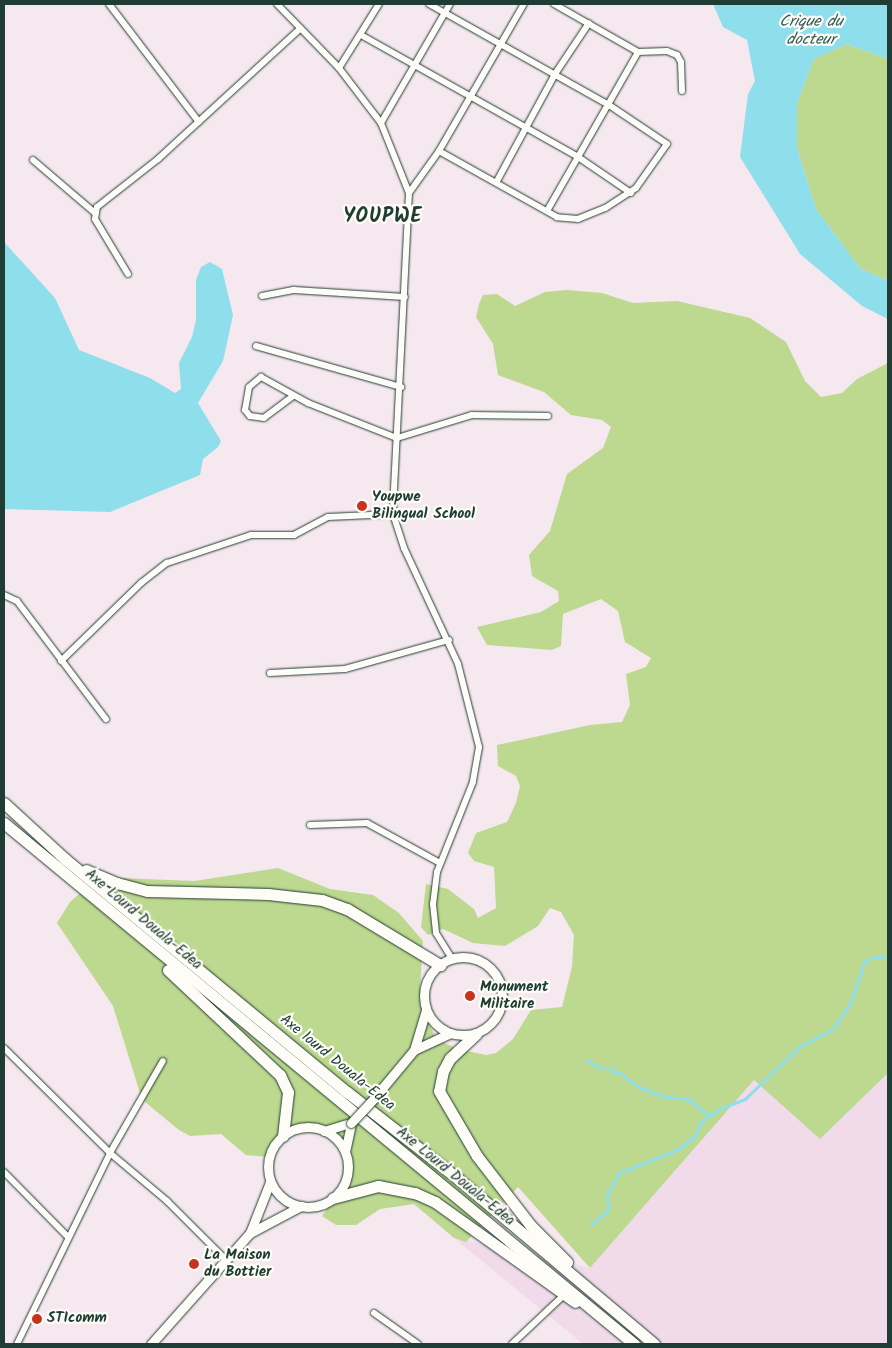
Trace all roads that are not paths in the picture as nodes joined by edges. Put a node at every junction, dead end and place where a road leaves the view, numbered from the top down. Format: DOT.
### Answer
graph roads {
  1 [pos="109,4"];
  2 [pos="277,4"];
  3 [pos="379,4"];
  4 [pos="429,4"];
  5 [pos="450,4"];
  6 [pos="524,4"];
  7 [pos="554,4"];
  8 [pos="445,13"];
  9 [pos="588,22"];
  10 [pos="300,29"];
  11 [pos="361,35"];
  12 [pos="500,44"];
  13 [pos="638,52"];
  14 [pos="415,66"];
  15 [pos="339,68"];
  16 [pos="555,74"];
  17 [pos="682,90"];
  18 [pos="470,96"];
  19 [pos="609,105"];
  20 [pos="199,122"];
  21 [pos="381,123"];
  22 [pos="526,130"];
  23 [pos="438,151"];
  24 [pos="578,157"];
  25 [pos="33,160"];
  26 [pos="497,181"];
  27 [pos="409,193"];
  28 [pos="630,193"];
  29 [pos="547,210"];
  30 [pos="94,213"];
  31 [pos="128,274"];
  32 [pos="262,296"];
  33 [pos="405,297"];
  34 [pos="256,346"];
  35 [pos="401,387"];
  36 [pos="293,396"];
  37 [pos="548,416"];
  38 [pos="397,438"];
  39 [pos="394,514"];
  40 [pos="4,595"];
  41 [pos="449,640"];
  42 [pos="61,661"];
  43 [pos="270,673"];
  44 [pos="106,719"];
  45 [pos="4,804"];
  46 [pos="4,823"];
  47 [pos="310,825"];
  48 [pos="65,859"];
  49 [pos="440,863"];
  50 [pos="129,929"];
  51 [pos="452,959"];
  52 [pos="440,965"];
  53 [pos="426,1010"];
  54 [pos="450,1033"];
  55 [pos="476,1034"];
  56 [pos="4,1048"];
  57 [pos="414,1050"];
  58 [pos="162,1061"];
  59 [pos="350,1123"];
  60 [pos="324,1131"];
  61 [pos="283,1136"];
  62 [pos="345,1152"];
  63 [pos="110,1153"];
  64 [pos="4,1172"];
  65 [pos="270,1182"];
  66 [pos="333,1198"];
  67 [pos="301,1206"];
  68 [pos="250,1233"];
  69 [pos="68,1237"];
  70 [pos="226,1260"];
  71 [pos="563,1296"];
  72 [pos="602,1300"];
  73 [pos="593,1311"];
  74 [pos="374,1313"];
  75 [pos="17,1344"];
  76 [pos="151,1344"];
  77 [pos="418,1344"];
  78 [pos="512,1344"];
  79 [pos="634,1344"];
  80 [pos="654,1344"];
  1 -- 20 [label="street"];
  2 -- 10 [label="street"];
  3 -- 11 [label="street"];
  4 -- 8 [label="street"];
  5 -- 8 [label="street"];
  6 -- 12 [label="street"];
  7 -- 9 [label="street"];
  8 -- 12 [label="street"];
  8 -- 14 [label="street"];
  9 -- 13 [label="street"];
  9 -- 16 [label="street"];
  10 -- 15 [label="street"];
  10 -- 20 [label="street"];
  11 -- 14 [label="street"];
  11 -- 15 [label="street"];
  12 -- 16 [label="street"];
  12 -- 18 [label="street"];
  13 -- 17 [label="street"];
  13 -- 19 [label="street"];
  14 -- 18 [label="street"];
  14 -- 21 [label="street"];
  15 -- 21 [label="street"];
  16 -- 19 [label="street"];
  16 -- 22 [label="street"];
  18 -- 22 [label="street"];
  18 -- 23 [label="street"];
  19 -- 24 [label="street"];
  19 -- 28 [label="street"];
  20 -- 30 [label="street"];
  21 -- 27 [label="street"];
  22 -- 24 [label="street"];
  22 -- 26 [label="street"];
  23 -- 26 [label="street"];
  23 -- 27 [label="street"];
  24 -- 28 [label="street"];
  24 -- 29 [label="street"];
  25 -- 30 [label="street"];
  26 -- 29 [label="street"];
  27 -- 33 [label="street"];
  28 -- 29 [label="street"];
  30 -- 31 [label="street"];
  32 -- 33 [label="street"];
  33 -- 35 [label="street"];
  34 -- 35 [label="street"];
  35 -- 38 [label="street"];
  36 -- 36 [label="street"];
  36 -- 38 [label="street"];
  37 -- 38 [label="street"];
  38 -- 39 [label="street"];
  39 -- 41 [label="street"];
  39 -- 42 [label="street"];
  40 -- 42 [label="street"];
  41 -- 43 [label="street"];
  41 -- 49 [label="street"];
  42 -- 44 [label="street"];
  45 -- 48 [label="highway, Axe lourd Douala-Edea"];
  46 -- 50 [label="highway, Axe Lourd Douala-Edea"];
  47 -- 49 [label="street"];
  48 -- 52 [label="highway"];
  48 -- 72 [label="highway, Axe lourd Douala-Edea"];
  49 -- 51 [label="street"];
  50 -- 61 [label="highway"];
  50 -- 73 [label="highway, Axe Lourd Douala-Edea"];
  51 -- 52 [label="main road"];
  51 -- 55 [label="main road"];
  52 -- 53 [label="main road"];
  53 -- 54 [label="main road"];
  53 -- 57 [label="main road"];
  54 -- 55 [label="main road"];
  54 -- 57 [label="main road"];
  55 -- 72 [label="highway"];
  56 -- 63 [label="street"];
  57 -- 59 [label="main road, bridge"];
  58 -- 63 [label="street"];
  59 -- 60 [label="main road"];
  59 -- 62 [label="main road"];
  60 -- 61 [label="main road"];
  60 -- 62 [label="main road"];
  61 -- 65 [label="main road"];
  62 -- 66 [label="main road"];
  63 -- 69 [label="street"];
  63 -- 70 [label="street"];
  64 -- 69 [label="street"];
  65 -- 67 [label="main road"];
  65 -- 68 [label="main road"];
  66 -- 67 [label="main road"];
  66 -- 71 [label="highway"];
  67 -- 68 [label="main road"];
  68 -- 70 [label="main road"];
  69 -- 75 [label="street"];
  70 -- 76 [label="main road"];
  71 -- 73 [label="highway"];
  71 -- 78 [label="street"];
  72 -- 80 [label="highway, Axe lourd Douala-Edea"];
  73 -- 79 [label="highway, Axe Lourd Douala-Edea"];
  74 -- 77 [label="street"];
}
